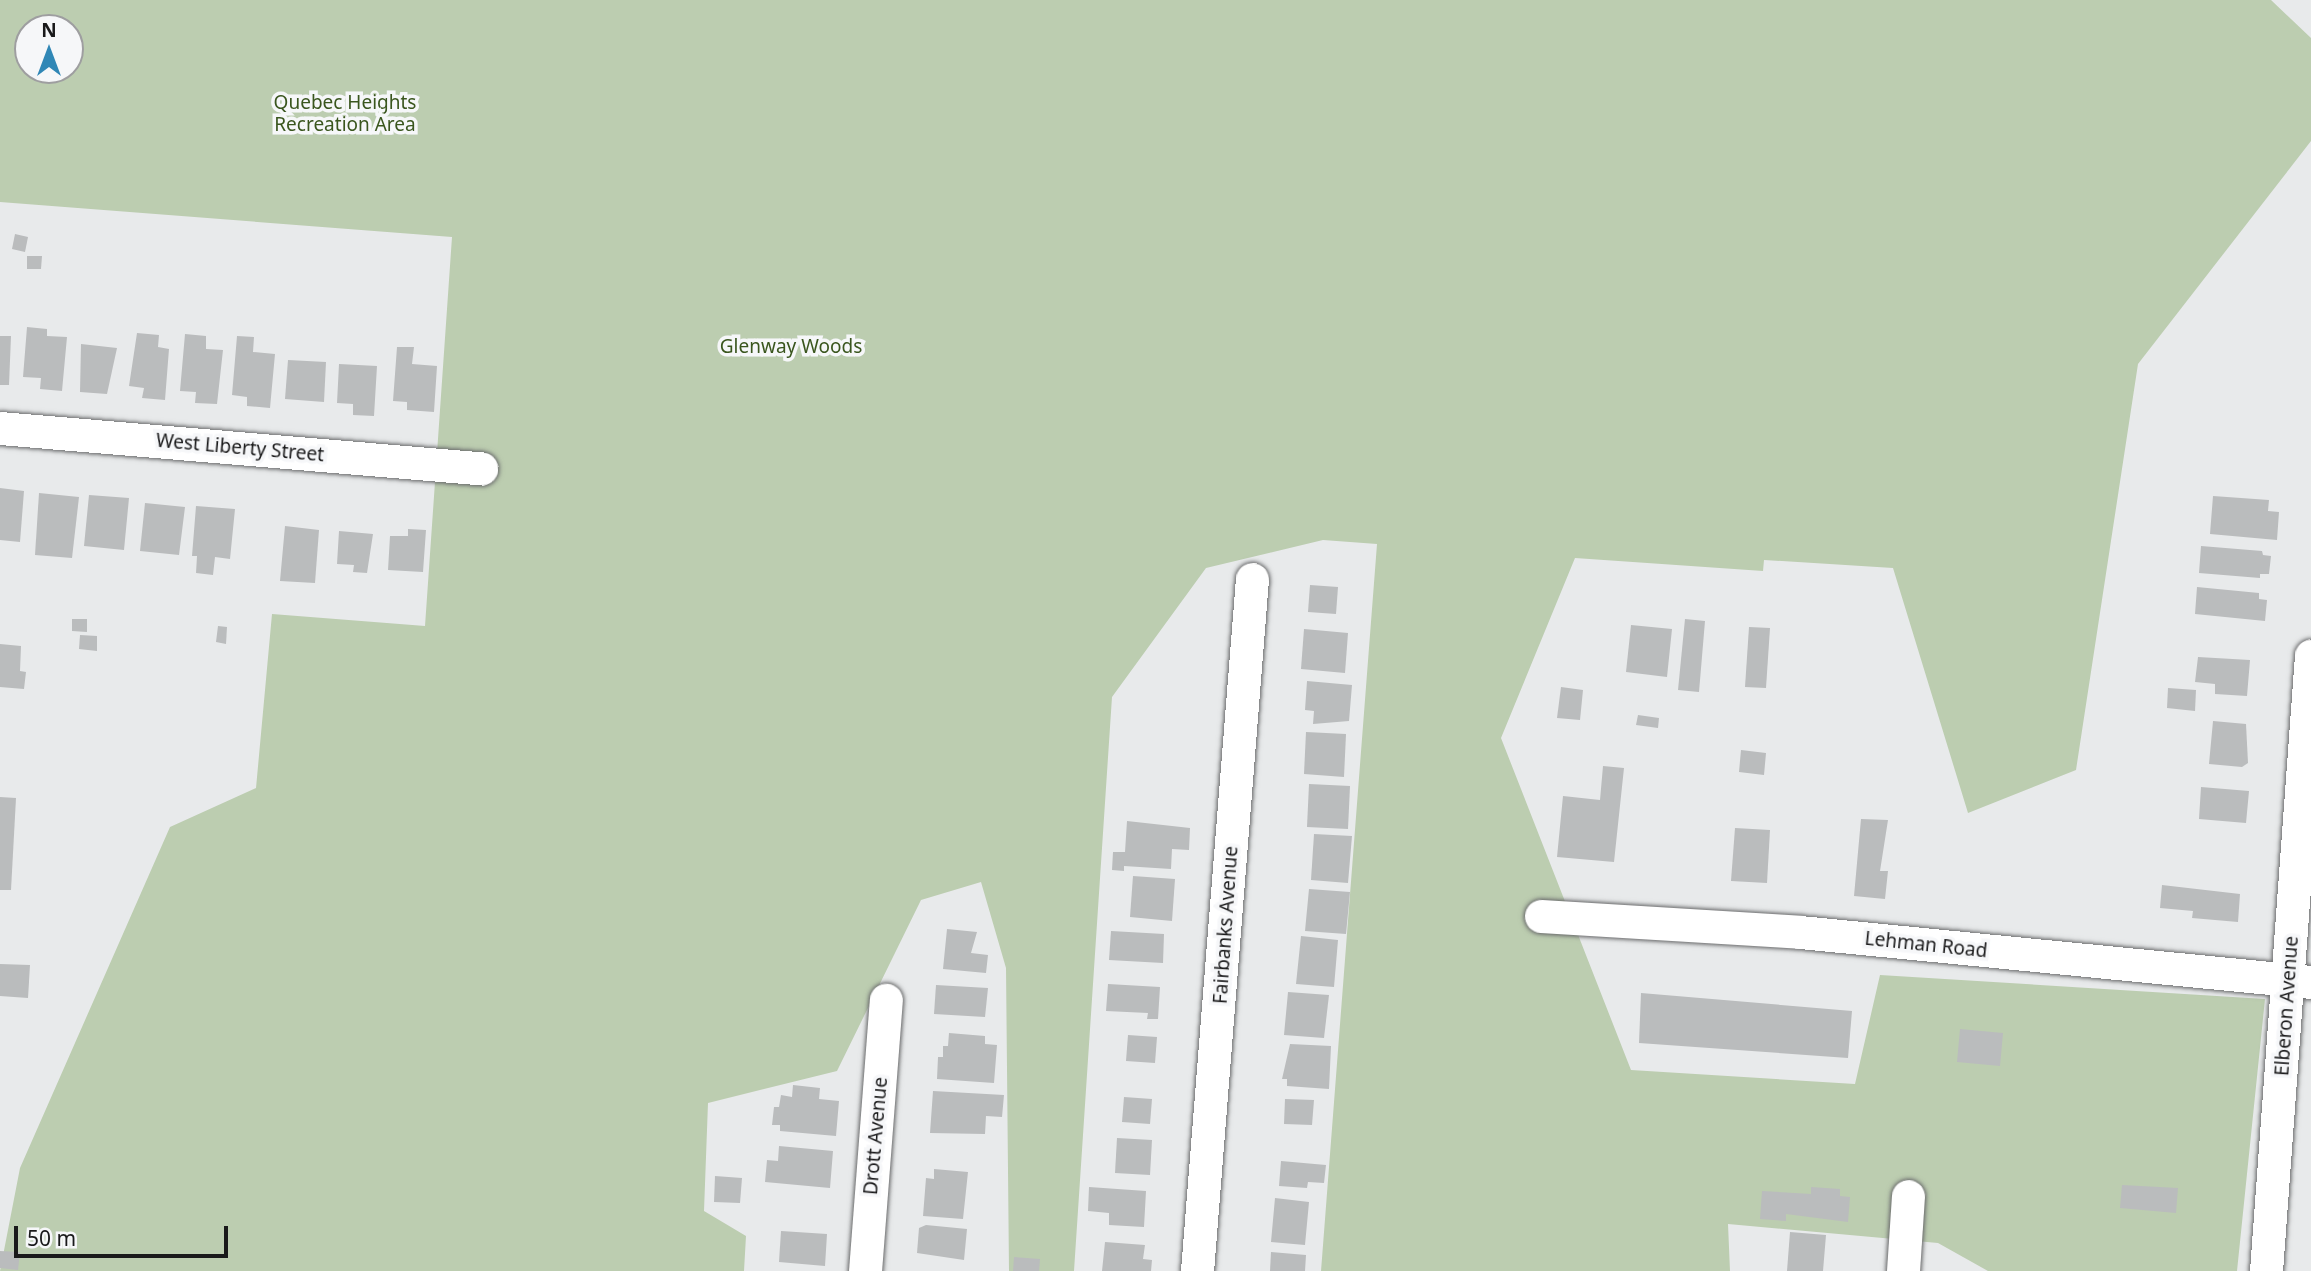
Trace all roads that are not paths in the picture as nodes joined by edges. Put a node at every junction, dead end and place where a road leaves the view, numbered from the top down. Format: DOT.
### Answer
graph roads {
  1 [pos="0,428"];
  2 [pos="481,468"];
  3 [pos="1252,579"];
  4 [pos="2311,656"];
  5 [pos="1541,916"];
  6 [pos="2300,981"];
  7 [pos="886,1000"];
  8 [pos="1908,1196"];
  9 [pos="865,1271"];
  10 [pos="1198,1271"];
  11 [pos="1903,1271"];
  12 [pos="2266,1271"];
  1 -- 2 [label="street, West Liberty Street"];
  3 -- 10 [label="street, Fairbanks Avenue"];
  4 -- 6 [label="street, Elberon Avenue"];
  5 -- 6 [label="street, Lehman Road"];
  6 -- 12 [label="street, Elberon Avenue"];
  7 -- 9 [label="street, Drott Avenue"];
  8 -- 11 [label="street"];
}
